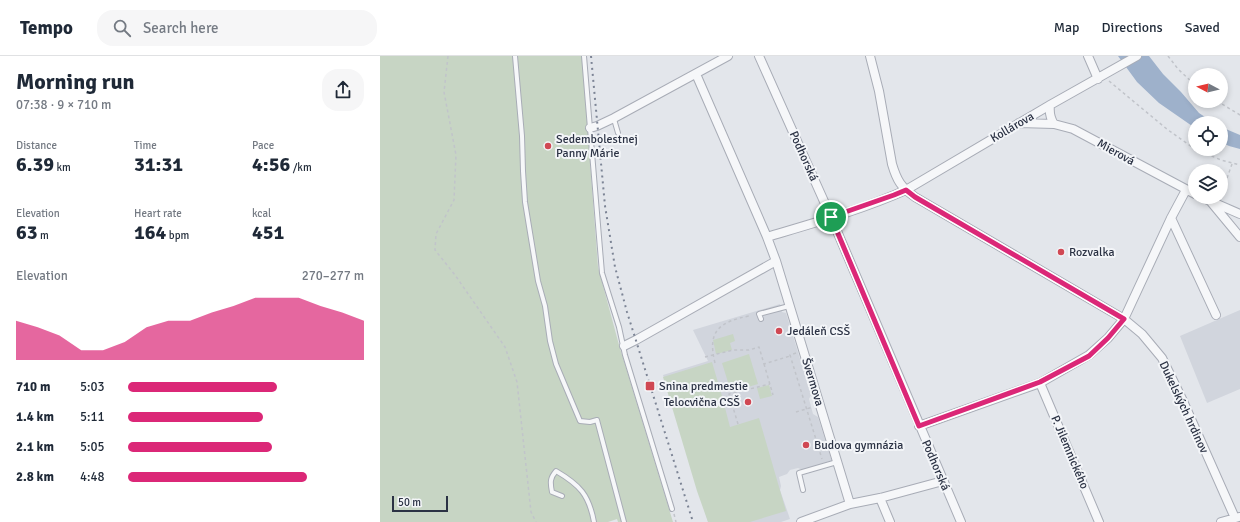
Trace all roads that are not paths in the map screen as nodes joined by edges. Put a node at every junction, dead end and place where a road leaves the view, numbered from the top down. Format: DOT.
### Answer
graph roads {
  1 [pos="515,56"];
  2 [pos="584,56"];
  3 [pos="728,56"];
  4 [pos="759,56"];
  5 [pos="870,56"];
  6 [pos="1088,56"];
  7 [pos="1137,56"];
  8 [pos="696,74"];
  9 [pos="1102,77"];
  10 [pos="1050,105"];
  11 [pos="614,118"];
  12 [pos="1019,123"];
  13 [pos="1054,124"];
  14 [pos="590,128"];
  15 [pos="618,133"];
  16 [pos="906,190"];
  17 [pos="1186,190"];
  18 [pos="1213,204"];
  19 [pos="1216,204"];
  20 [pos="1240,214"];
  21 [pos="831,217"];
  22 [pos="1171,218"];
  23 [pos="767,237"];
  24 [pos="1240,237"];
  25 [pos="776,261"];
  26 [pos="789,306"];
  27 [pos="1216,315"];
  28 [pos="761,319"];
  29 [pos="1124,319"];
  30 [pos="624,346"];
  31 [pos="1040,382"];
  32 [pos="919,426"];
  33 [pos="837,462"];
  34 [pos="943,481"];
  35 [pos="803,490"];
  36 [pos="562,496"];
  37 [pos="880,498"];
  38 [pos="850,504"];
  39 [pos="672,509"];
  40 [pos="1238,517"];
  41 [pos="594,522"];
  42 [pos="624,522"];
  43 [pos="801,522"];
  44 [pos="890,522"];
  45 [pos="961,522"];
  46 [pos="1099,522"];
  47 [pos="1221,522"];
  1 -- 42 [label="lane"];
  2 -- 14 [label="lane"];
  3 -- 8 [label="street"];
  4 -- 21 [label="street, Podhorská"];
  5 -- 16 [label="street"];
  6 -- 9 [label="street"];
  7 -- 9 [label="street, Kollárova"];
  8 -- 11 [label="street"];
  8 -- 23 [label="street, Švermova"];
  9 -- 10 [label="street, Kollárova"];
  10 -- 12 [label="street, Kollárova"];
  10 -- 13 [label="street"];
  11 -- 14 [label="street"];
  11 -- 15 [label="lane"];
  12 -- 13 [label="street, Mierová"];
  12 -- 16 [label="street, Kollárova"];
  13 -- 17 [label="street, Mierová"];
  14 -- 30 [label="lane"];
  16 -- 21 [label="street, Kollárova"];
  16 -- 29 [label="street, Dukelských hrdinov"];
  17 -- 22 [label="street"];
  18 -- 24 [label="street"];
  19 -- 20 [label="street"];
  21 -- 23 [label="street, Kollárova"];
  21 -- 32 [label="street, Podhorská"];
  22 -- 27 [label="street"];
  22 -- 29 [label="street"];
  23 -- 25 [label="street, Švermova"];
  25 -- 26 [label="street, Švermova"];
  25 -- 30 [label="street"];
  26 -- 28 [label="lane"];
  26 -- 33 [label="street, Švermova"];
  29 -- 31 [label="street"];
  29 -- 40 [label="street, Dukelských hrdinov"];
  30 -- 39 [label="lane"];
  31 -- 32 [label="street"];
  31 -- 46 [label="street, P. Jilemnického"];
  32 -- 34 [label="street, Podhorská"];
  33 -- 35 [label="lane"];
  33 -- 38 [label="street, Švermova"];
  34 -- 37 [label="street"];
  34 -- 45 [label="street, Podhorská"];
  36 -- 41 [label="lane"];
  37 -- 38 [label="street"];
  37 -- 44 [label="street"];
  38 -- 43 [label="street"];
  40 -- 47 [label="street"];
}
